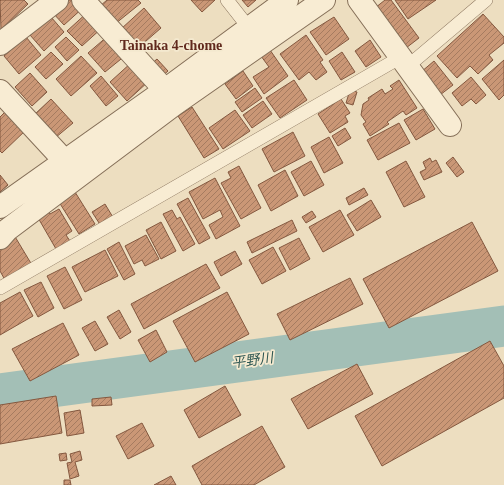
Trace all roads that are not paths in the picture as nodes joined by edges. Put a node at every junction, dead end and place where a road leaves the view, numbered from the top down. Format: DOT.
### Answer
graph roads {
  1 [pos="57,0"];
  2 [pos="83,0"];
  3 [pos="226,0"];
  4 [pos="287,0"];
  5 [pos="324,0"];
  6 [pos="360,0"];
  7 [pos="486,0"];
  8 [pos="257,30"];
  9 [pos="0,44"];
  10 [pos="221,48"];
  11 [pos="250,52"];
  12 [pos="404,61"];
  13 [pos="0,91"];
  14 [pos="170,97"];
  15 [pos="450,125"];
  16 [pos="63,161"];
  17 [pos="79,176"];
  18 [pos="0,207"];
  19 [pos="2,233"];
  20 [pos="0,288"];
  1 -- 9 [label="street"];
  2 -- 14 [label="street"];
  3 -- 8 [label="lane"];
  4 -- 8 [label="street"];
  5 -- 8 [label="street"];
  6 -- 12 [label="street"];
  7 -- 12 [label="lane"];
  8 -- 10 [label="street"];
  8 -- 11 [label="street"];
  10 -- 11 [label="street"];
  10 -- 14 [label="street"];
  11 -- 14 [label="street"];
  12 -- 15 [label="street"];
  12 -- 20 [label="lane"];
  13 -- 16 [label="street"];
  14 -- 16 [label="street"];
  14 -- 17 [label="street"];
  16 -- 17 [label="street"];
  16 -- 18 [label="street"];
  17 -- 19 [label="street"];
}
